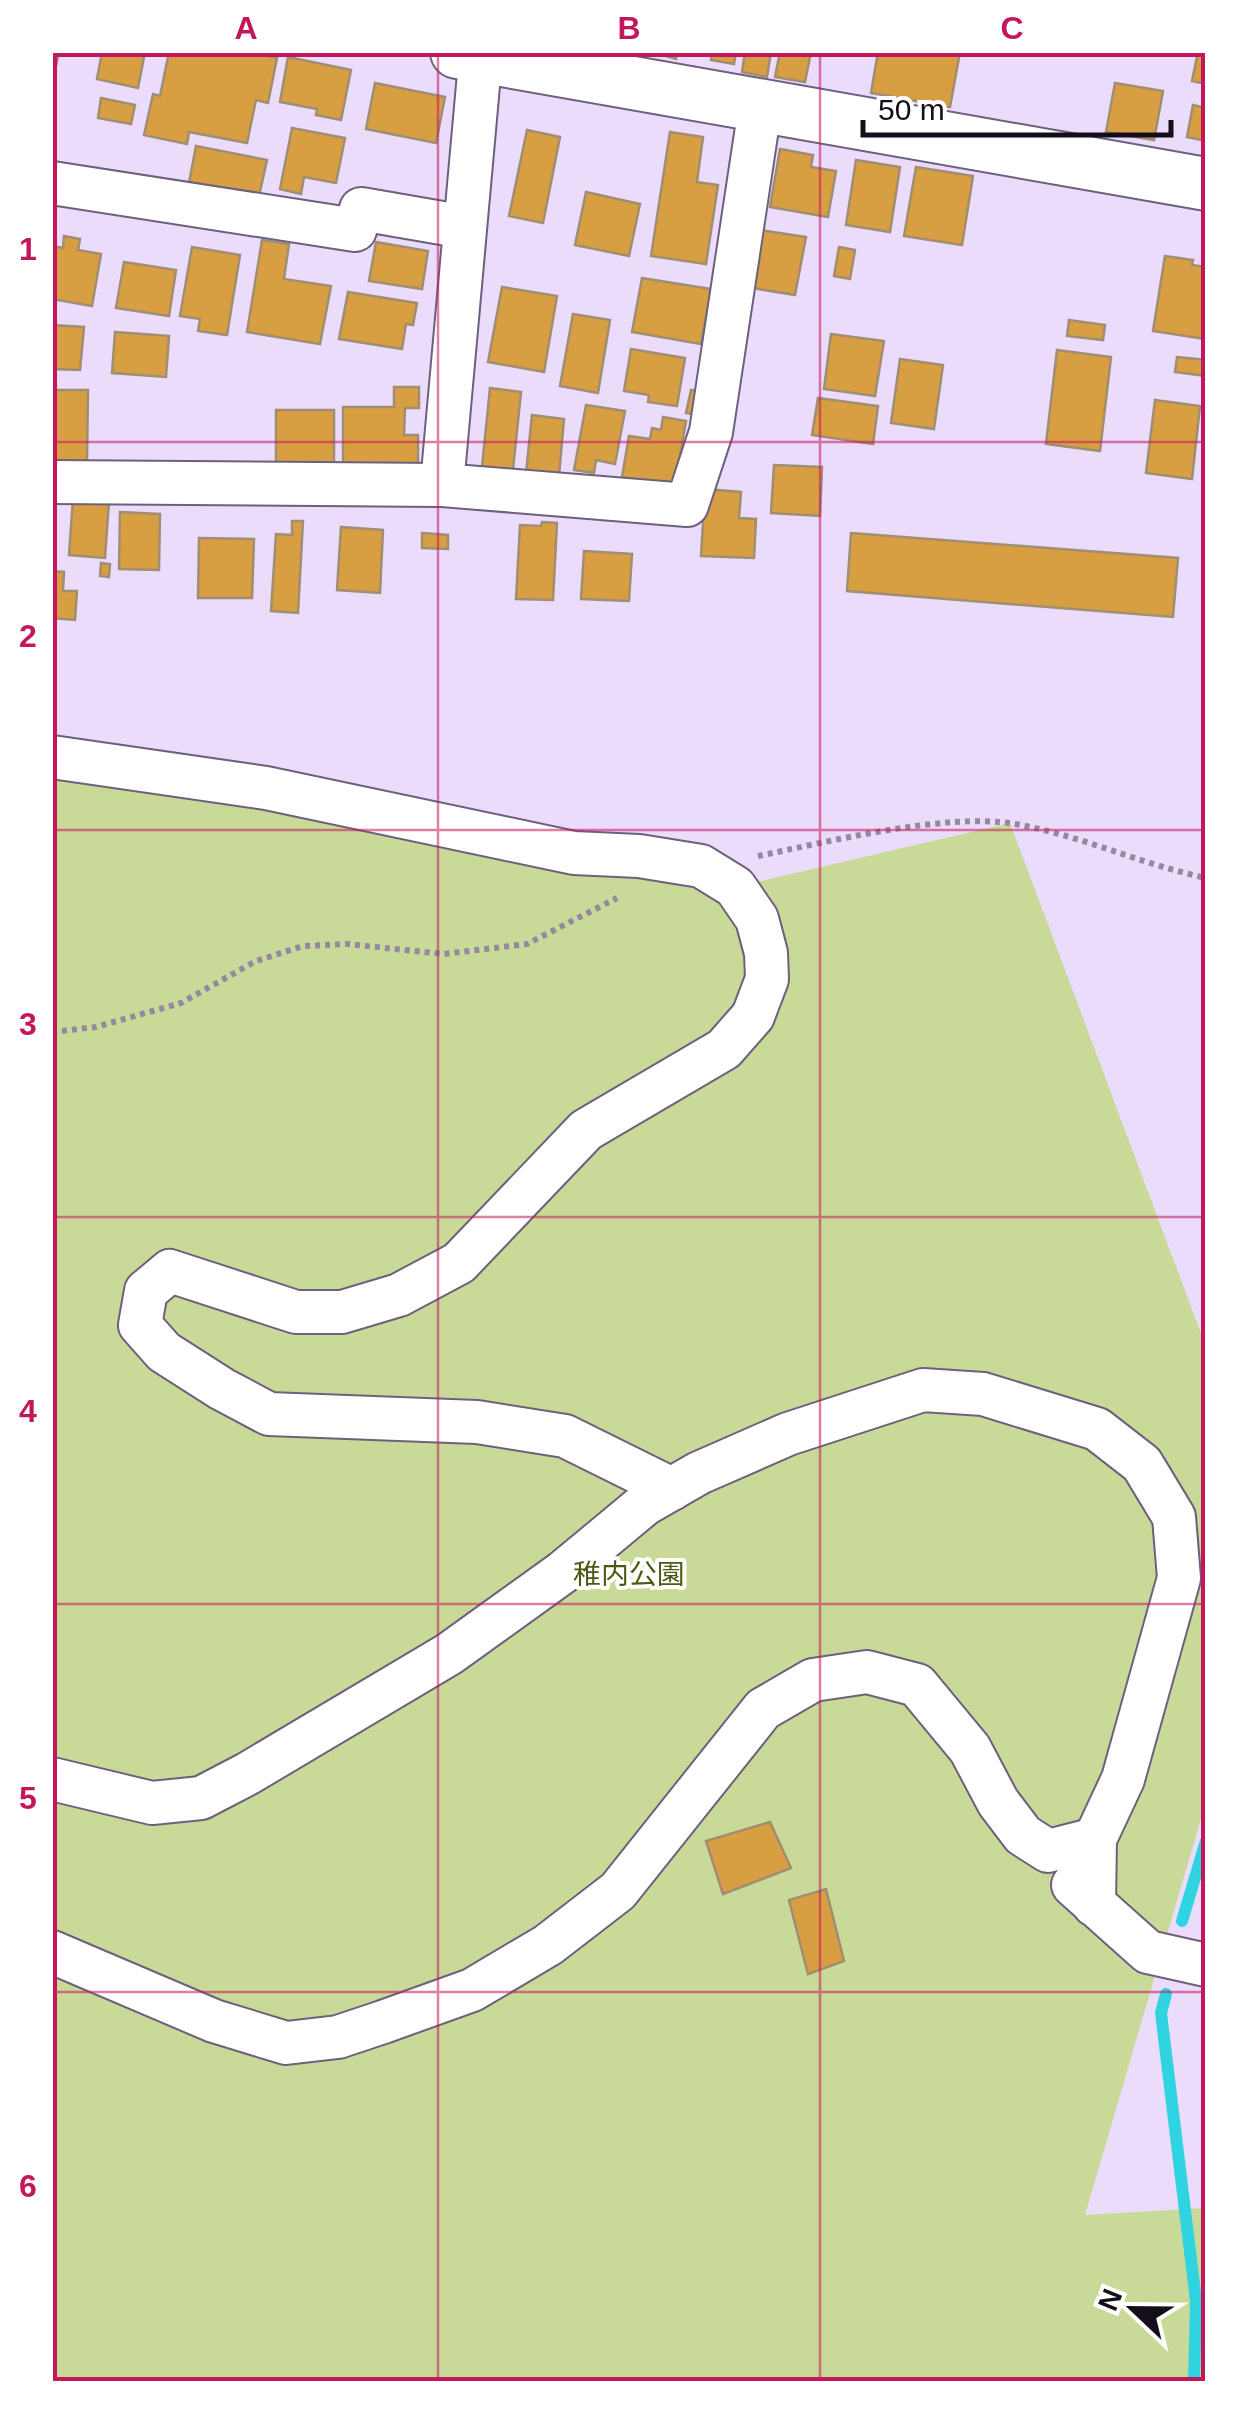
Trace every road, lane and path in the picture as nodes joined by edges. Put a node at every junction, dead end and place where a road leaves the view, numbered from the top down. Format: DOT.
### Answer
graph roads {
  1 [pos="473,54"];
  2 [pos="760,108"];
  3 [pos="52,183"];
  4 [pos="1206,184"];
  5 [pos="465,227"];
  6 [pos="52,482"];
  7 [pos="442,486"];
  8 [pos="52,757"];
  9 [pos="702,866"];
  10 [pos="1206,878"];
  11 [pos="620,896"];
  12 [pos="52,1032"];
  13 [pos="672,1488"];
  14 [pos="52,1778"];
  15 [pos="1023,1835"];
  16 [pos="1095,1839"];
  17 [pos="1094,1905"];
  18 [pos="52,1952"];
  19 [pos="1206,1964"];
  1 -- 2 [label="street"];
  1 -- 5 [label="street"];
  2 -- 4 [label="street"];
  2 -- 7 [label="street"];
  3 -- 5 [label="street"];
  5 -- 7 [label="street"];
  6 -- 7 [label="street"];
  8 -- 9 [label="street"];
  9 -- 10 [label="path"];
  9 -- 13 [label="street"];
  11 -- 12 [label="path"];
  13 -- 14 [label="street"];
  13 -- 16 [label="street"];
  15 -- 16 [label="street"];
  15 -- 17 [label="street"];
  15 -- 18 [label="street"];
  16 -- 17 [label="street"];
  17 -- 19 [label="street"];
}
